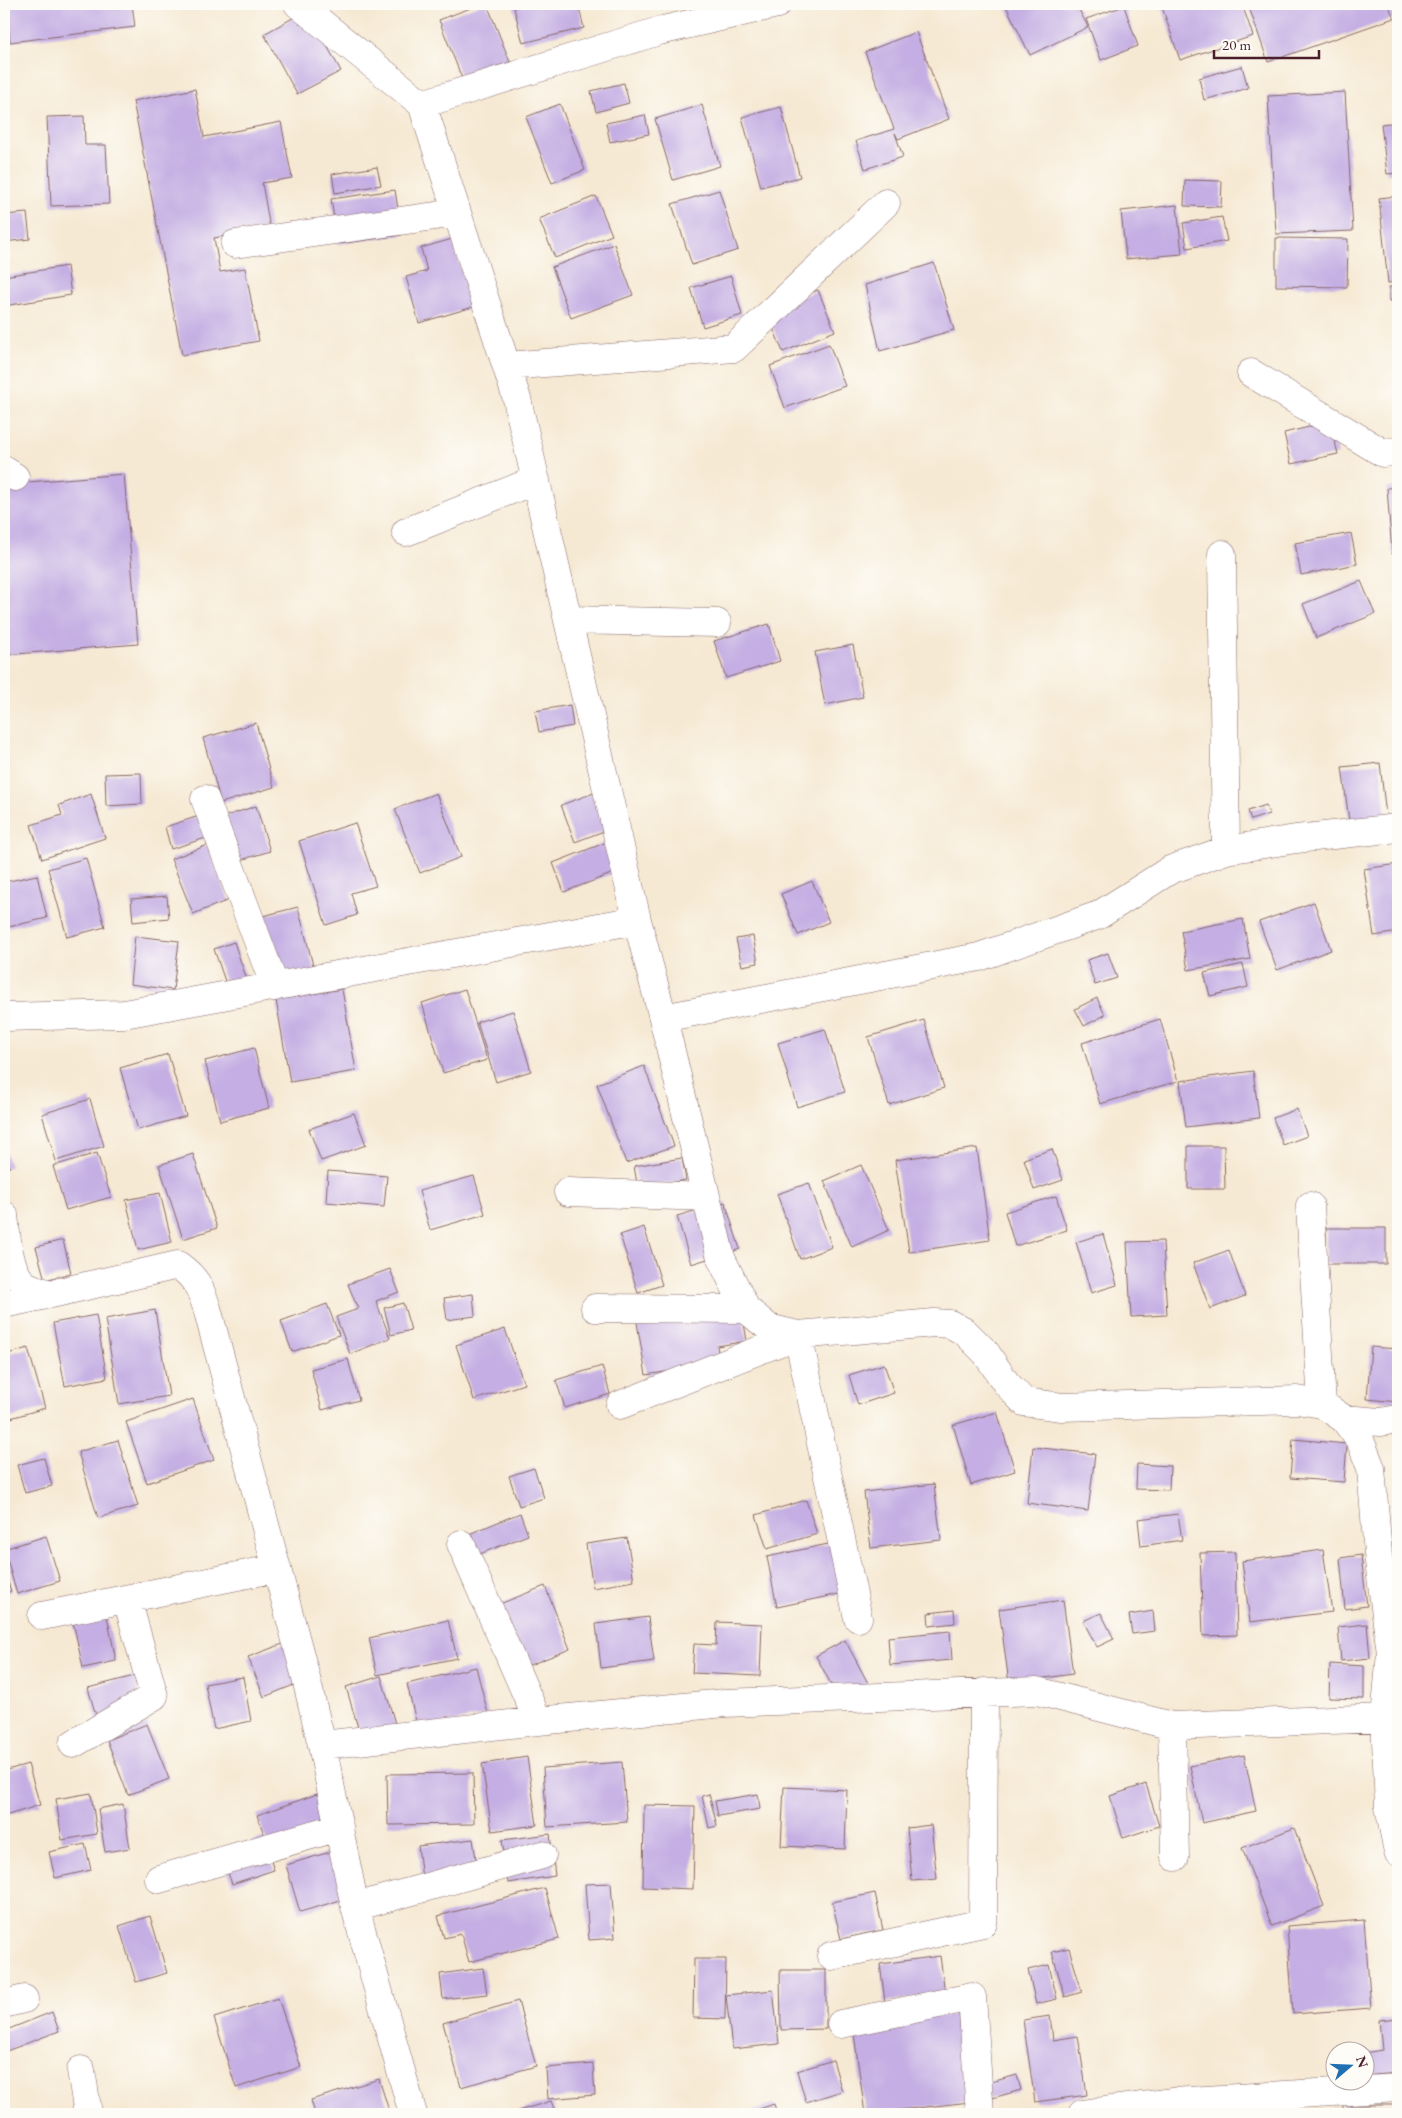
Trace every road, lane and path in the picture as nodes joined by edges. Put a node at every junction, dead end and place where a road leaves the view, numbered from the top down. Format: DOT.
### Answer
graph roads {
  1 [pos="298,4"];
  2 [pos="777,4"];
  3 [pos="422,104"];
  4 [pos="886,204"];
  5 [pos="457,213"];
  6 [pos="235,244"];
  7 [pos="507,366"];
  8 [pos="1251,373"];
  9 [pos="1398,451"];
  10 [pos="536,480"];
  11 [pos="406,532"];
  12 [pos="1222,554"];
  13 [pos="568,620"];
  14 [pos="717,622"];
  15 [pos="205,799"];
  16 [pos="1398,828"];
  17 [pos="1226,850"];
  18 [pos="637,920"];
  19 [pos="275,987"];
  20 [pos="4,1017"];
  21 [pos="663,1018"];
  22 [pos="568,1192"];
  23 [pos="706,1197"];
  24 [pos="1310,1206"];
  25 [pos="4,1215"];
  26 [pos="51,1294"];
  27 [pos="4,1304"];
  28 [pos="595,1308"];
  29 [pos="746,1309"];
  30 [pos="798,1335"];
  31 [pos="1322,1404"];
  32 [pos="620,1405"];
  33 [pos="1344,1419"];
  34 [pos="1398,1420"];
  35 [pos="461,1544"];
  36 [pos="277,1568"];
  37 [pos="127,1599"];
  38 [pos="42,1616"];
  39 [pos="858,1618"];
  40 [pos="984,1692"];
  41 [pos="1385,1718"];
  42 [pos="538,1721"];
  43 [pos="1172,1726"];
  44 [pos="73,1744"];
  45 [pos="322,1745"];
  46 [pos="1394,1806"];
  47 [pos="339,1827"];
  48 [pos="1398,1852"];
  49 [pos="542,1855"];
  50 [pos="1175,1857"];
  51 [pos="159,1879"];
  52 [pos="355,1907"];
  53 [pos="831,1956"];
  54 [pos="841,2024"];
  55 [pos="81,2070"];
  56 [pos="1398,2088"];
  57 [pos="1113,2112"];
  58 [pos="88,2114"];
  59 [pos="413,2114"];
  60 [pos="980,2114"];
  61 [pos="1082,2114"];
  1 -- 3 [label="street"];
  2 -- 3 [label="street"];
  3 -- 5 [label="street"];
  4 -- 7 [label="street"];
  5 -- 6 [label="street"];
  5 -- 7 [label="street"];
  7 -- 10 [label="street"];
  8 -- 9 [label="street"];
  10 -- 11 [label="street"];
  10 -- 13 [label="street"];
  12 -- 17 [label="street"];
  13 -- 14 [label="street"];
  13 -- 18 [label="street"];
  15 -- 19 [label="street"];
  16 -- 17 [label="street"];
  17 -- 21 [label="street"];
  18 -- 19 [label="street"];
  18 -- 21 [label="street"];
  19 -- 20 [label="street"];
  21 -- 23 [label="street"];
  22 -- 23 [label="street"];
  23 -- 29 [label="street"];
  24 -- 31 [label="street"];
  25 -- 26 [label="street"];
  26 -- 27 [label="street"];
  26 -- 36 [label="street"];
  28 -- 29 [label="street"];
  29 -- 30 [label="street"];
  30 -- 31 [label="street"];
  30 -- 32 [label="street"];
  30 -- 39 [label="street"];
  31 -- 33 [label="street"];
  33 -- 34 [label="street"];
  33 -- 41 [label="street"];
  35 -- 42 [label="street"];
  36 -- 37 [label="street"];
  36 -- 45 [label="street"];
  37 -- 38 [label="street"];
  37 -- 44 [label="street"];
  40 -- 42 [label="street"];
  40 -- 43 [label="street"];
  40 -- 53 [label="street"];
  41 -- 43 [label="street"];
  41 -- 46 [label="street"];
  42 -- 45 [label="street"];
  43 -- 50 [label="street"];
  45 -- 47 [label="street"];
  46 -- 48 [label="street"];
  47 -- 51 [label="street"];
  47 -- 52 [label="street"];
  49 -- 52 [label="street"];
  52 -- 59 [label="street"];
  54 -- 60 [label="street"];
  55 -- 58 [label="street"];
  56 -- 57 [label="street"];
  57 -- 61 [label="street"];
}
